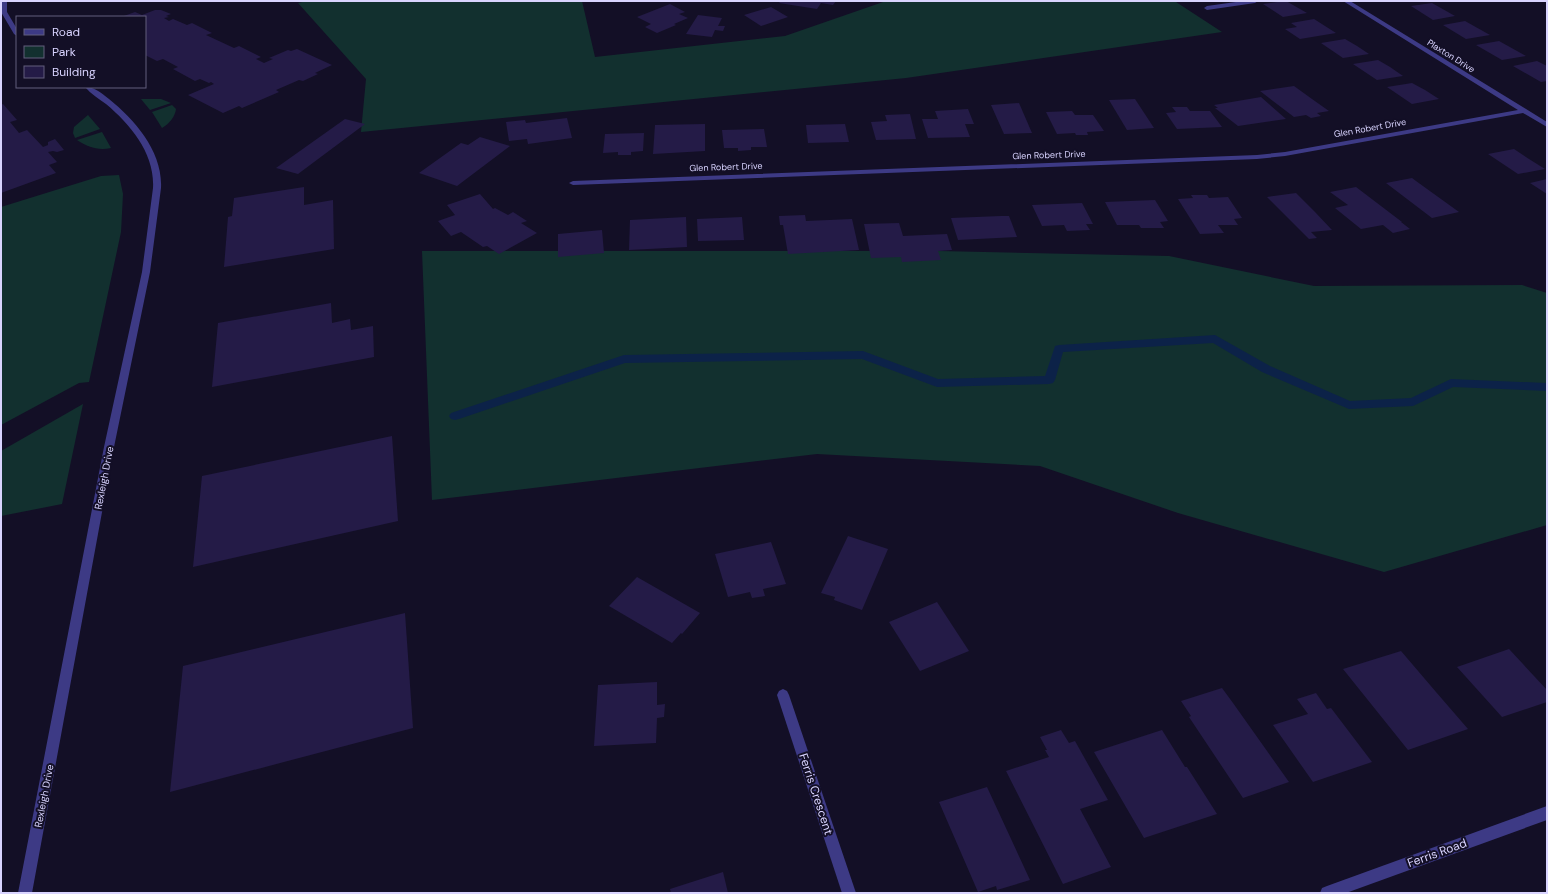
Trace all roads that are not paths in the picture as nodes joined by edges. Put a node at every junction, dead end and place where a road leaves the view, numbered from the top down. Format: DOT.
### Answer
graph roads {
  1 [pos="4,1"];
  2 [pos="1255,1"];
  3 [pos="1346,1"];
  4 [pos="1207,8"];
  5 [pos="16,32"];
  6 [pos="89,88"];
  7 [pos="1523,111"];
  8 [pos="1547,125"];
  9 [pos="573,183"];
  10 [pos="783,695"];
  11 [pos="1547,813"];
  12 [pos="26,893"];
  13 [pos="849,893"];
  14 [pos="1327,893"];
  1 -- 5 [label="street"];
  2 -- 4 [label="street"];
  3 -- 7 [label="street, Plaxton Drive"];
  6 -- 12 [label="street, Rexleigh Drive"];
  7 -- 8 [label="street, Plaxton Drive"];
  7 -- 9 [label="street, Glen Robert Drive"];
  10 -- 13 [label="street, Ferris Crescent"];
  11 -- 14 [label="street, Ferris Road"];
}
